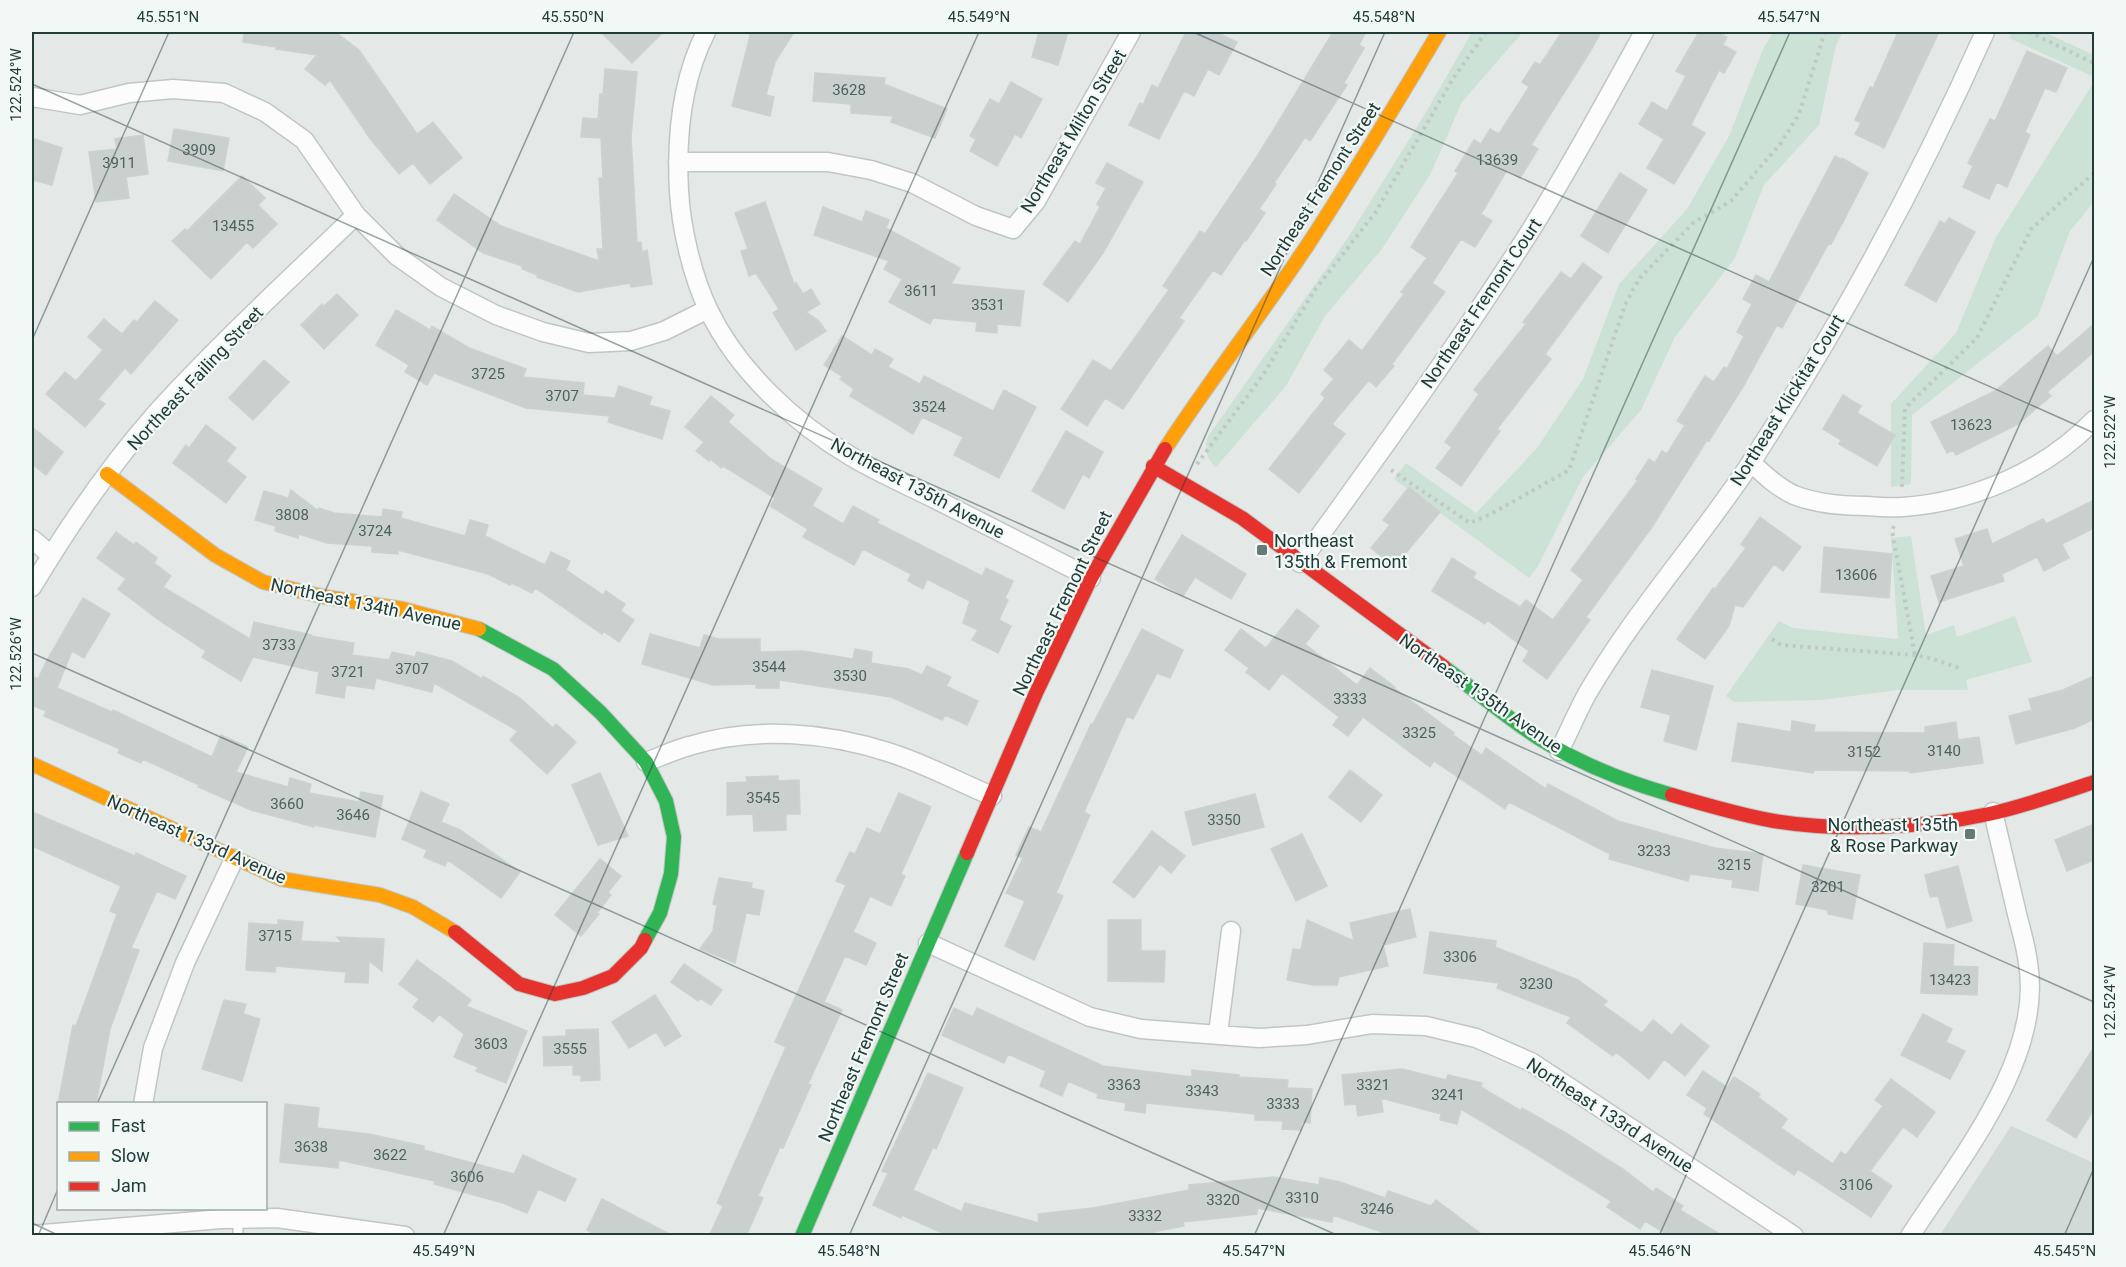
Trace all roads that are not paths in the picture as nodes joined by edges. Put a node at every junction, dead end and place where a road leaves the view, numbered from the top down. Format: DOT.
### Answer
graph roads {
  1 [pos="706,32"];
  2 [pos="1131,32"];
  3 [pos="1439,32"];
  4 [pos="1644,32"];
  5 [pos="1986,32"];
  6 [pos="32,97"];
  7 [pos="678,162"];
  8 [pos="356,215"];
  9 [pos="708,309"];
  10 [pos="2094,420"];
  11 [pos="1751,462"];
  12 [pos="1153,466"];
  13 [pos="107,474"];
  14 [pos="32,539"];
  15 [pos="51,555"];
  16 [pos="1300,563"];
  17 [pos="1091,578"];
  18 [pos="32,587"];
  19 [pos="1559,751"];
  20 [pos="646,762"];
  21 [pos="32,765"];
  22 [pos="2094,782"];
  23 [pos="992,796"];
  24 [pos="1993,812"];
  25 [pos="234,859"];
  26 [pos="1231,931"];
  27 [pos="928,943"];
  28 [pos="1218,1034"];
  29 [pos="143,1102"];
  30 [pos="139,1217"];
  31 [pos="238,1227"];
  32 [pos="101,1233"];
  33 [pos="805,1234"];
  34 [pos="32,1235"];
  35 [pos="405,1236"];
  36 [pos="1794,1236"];
  37 [pos="1910,1236"];
  1 -- 7 [label="street, Northeast 135th Avenue"];
  2 -- 7 [label="street, Northeast Milton Street"];
  3 -- 12 [label="street, Northeast Fremont Street"];
  4 -- 16 [label="street, Northeast Fremont Court"];
  5 -- 11 [label="street, Northeast Klickitat Court"];
  6 -- 8 [label="street"];
  7 -- 9 [label="street, Northeast 135th Avenue"];
  8 -- 9 [label="street"];
  8 -- 13 [label="street, Northeast Failing Street"];
  9 -- 17 [label="street, Northeast 135th Avenue"];
  10 -- 11 [label="street"];
  11 -- 19 [label="street, Northeast Klickitat Court"];
  12 -- 16 [label="street, Northeast 135th Avenue"];
  12 -- 17 [label="street, Northeast Fremont Street"];
  13 -- 15 [label="street, Northeast Failing Street"];
  13 -- 20 [label="street, Northeast 134th Avenue"];
  14 -- 15 [label="street"];
  15 -- 18 [label="street, Northeast Failing Street"];
  16 -- 19 [label="street, Northeast 135th Avenue"];
  17 -- 23 [label="street, Northeast Fremont Street"];
  19 -- 24 [label="street, Northeast 135th Avenue"];
  20 -- 23 [label="street"];
  20 -- 25 [label="street, Northeast 133rd Avenue"];
  21 -- 25 [label="street, Northeast 133rd Avenue"];
  22 -- 24 [label="street, Northeast 135th Avenue"];
  23 -- 27 [label="street, Northeast Fremont Street"];
  24 -- 37 [label="street"];
  25 -- 29 [label="street"];
  26 -- 28 [label="street"];
  27 -- 28 [label="street, Northeast 133rd Avenue"];
  27 -- 33 [label="street, Northeast Fremont Street"];
  28 -- 36 [label="street, Northeast 133rd Avenue"];
  30 -- 31 [label="street"];
  30 -- 32 [label="street"];
  31 -- 35 [label="street"];
  32 -- 34 [label="street"];
}
